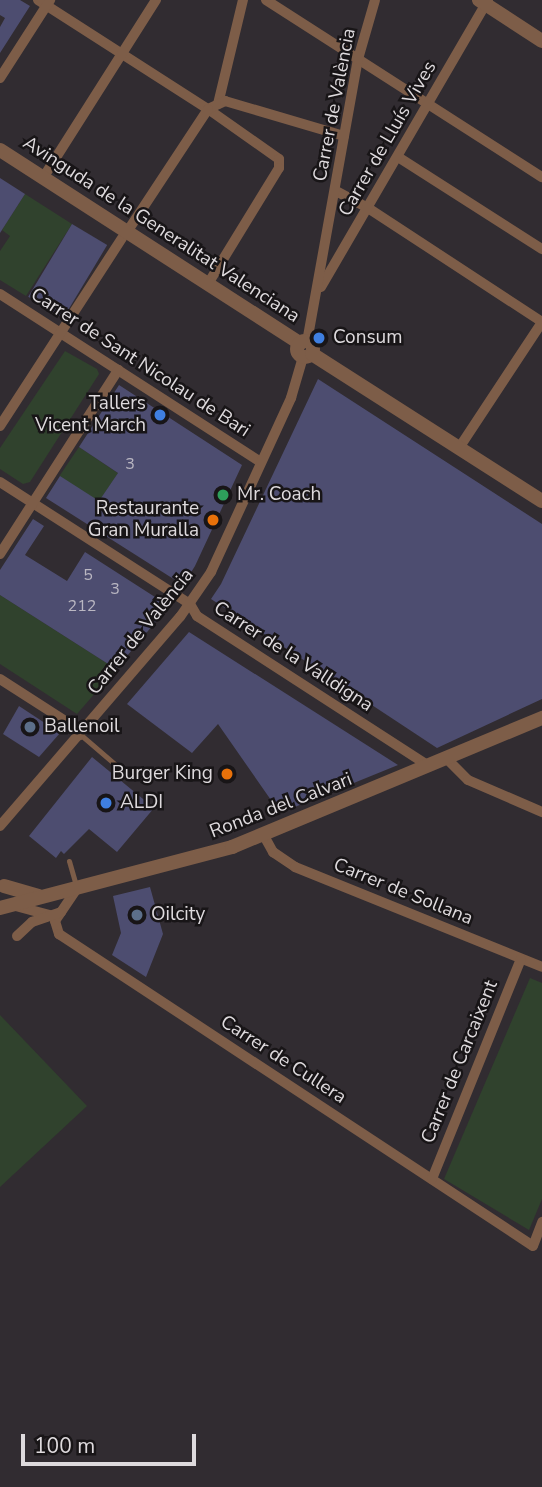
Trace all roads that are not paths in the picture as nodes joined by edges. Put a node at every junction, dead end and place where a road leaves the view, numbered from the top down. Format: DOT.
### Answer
graph roads {
  1 [pos="156,0"];
  2 [pos="243,0"];
  3 [pos="266,0"];
  4 [pos="375,0"];
  5 [pos="45,2"];
  6 [pos="484,2"];
  7 [pos="542,41"];
  8 [pos="122,54"];
  9 [pos="358,60"];
  10 [pos="0,79"];
  11 [pos="429,105"];
  12 [pos="213,107"];
  13 [pos="344,136"];
  14 [pos="0,150"];
  15 [pos="398,157"];
  16 [pos="0,160"];
  17 [pos="542,177"];
  18 [pos="43,178"];
  19 [pos="336,191"];
  20 [pos="368,208"];
  21 [pos="125,235"];
  22 [pos="542,249"];
  23 [pos="208,284"];
  24 [pos="0,294"];
  25 [pos="316,296"];
  26 [pos="542,322"];
  27 [pos="61,333"];
  28 [pos="304,349"];
  29 [pos="118,370"];
  30 [pos="0,426"];
  31 [pos="459,448"];
  32 [pos="261,462"];
  33 [pos="0,482"];
  34 [pos="541,499"];
  35 [pos="33,503"];
  36 [pos="0,554"];
  37 [pos="190,604"];
  38 [pos="0,679"];
  39 [pos="542,712"];
  40 [pos="542,718"];
  41 [pos="522,724"];
  42 [pos="80,734"];
  43 [pos="446,758"];
  44 [pos="429,766"];
  45 [pos="124,772"];
  46 [pos="542,812"];
  47 [pos="0,826"];
  48 [pos="263,834"];
  49 [pos="69,862"];
  50 [pos="2,880"];
  51 [pos="78,888"];
  52 [pos="44,896"];
  53 [pos="10,907"];
  54 [pos="57,914"];
  55 [pos="32,922"];
  56 [pos="16,936"];
  57 [pos="521,959"];
  58 [pos="542,967"];
  59 [pos="432,1179"];
  60 [pos="542,1222"];
  1 -- 8 [label="street"];
  2 -- 12 [label="street"];
  3 -- 9 [label="street"];
  4 -- 9 [label="street, Carrer de València"];
  5 -- 8 [label="street"];
  5 -- 10 [label="street"];
  6 -- 7 [label="street"];
  6 -- 11 [label="street, Carrer de Lluís Vives"];
  8 -- 12 [label="street"];
  8 -- 18 [label="street"];
  9 -- 11 [label="street"];
  9 -- 13 [label="street, Carrer de València"];
  11 -- 15 [label="street, Carrer de Lluís Vives"];
  11 -- 17 [label="street"];
  12 -- 13 [label="street"];
  12 -- 21 [label="street"];
  12 -- 23 [label="street"];
  13 -- 19 [label="street, Carrer de València"];
  14 -- 18 [label="street, Avinguda de la Generalitat Valenciana"];
  15 -- 20 [label="street, Carrer de Lluís Vives"];
  15 -- 22 [label="street"];
  16 -- 21 [label="street, Avinguda de la Generalitat Valenciana"];
  18 -- 21 [label="street, Avinguda de la Generalitat Valenciana"];
  19 -- 20 [label="street"];
  19 -- 25 [label="street, Carrer de València"];
  20 -- 25 [label="street, Carrer de Lluís Vives"];
  20 -- 26 [label="street"];
  21 -- 23 [label="street, Avinguda de la Generalitat Valenciana"];
  21 -- 27 [label="street"];
  21 -- 28 [label="street, Avinguda de la Generalitat Valenciana"];
  23 -- 28 [label="street, Avinguda de la Generalitat Valenciana"];
  24 -- 27 [label="street, Carrer de Sant Nicolau de Bari"];
  25 -- 28 [label="street, Carrer de València"];
  26 -- 31 [label="street"];
  27 -- 29 [label="street, Carrer de Sant Nicolau de Bari"];
  27 -- 30 [label="street"];
  28 -- 31 [label="street, Avinguda de la Generalitat Valenciana"];
  28 -- 32 [label="street, Carrer de València"];
  29 -- 32 [label="street, Carrer de Sant Nicolau de Bari"];
  29 -- 35 [label="street"];
  31 -- 34 [label="street, Avinguda de la Generalitat Valenciana"];
  32 -- 37 [label="street, Carrer de València"];
  33 -- 35 [label="street, Carrer de la Valldigna"];
  35 -- 36 [label="street"];
  35 -- 37 [label="street, Carrer de la Valldigna"];
  37 -- 42 [label="street, Carrer de València"];
  37 -- 44 [label="street, Carrer de la Valldigna"];
  38 -- 42 [label="street"];
  39 -- 41 [label="street, Ronda del Calvari"];
  40 -- 41 [label="street, Ronda del Calvari"];
  41 -- 43 [label="street, Ronda del Calvari"];
  42 -- 45 [label="lane"];
  42 -- 47 [label="street, Carrer de València"];
  43 -- 44 [label="street, Ronda del Calvari"];
  43 -- 46 [label="street"];
  44 -- 48 [label="street, Ronda del Calvari"];
  48 -- 51 [label="street, Ronda del Calvari"];
  48 -- 57 [label="street, Carrer de Sollana"];
  49 -- 51 [label="lane"];
  50 -- 52 [label="street"];
  50 -- 53 [label="street"];
  51 -- 52 [label="street, Ronda del Calvari"];
  51 -- 54 [label="street"];
  52 -- 53 [label="street, Ronda del Calvari"];
  53 -- 54 [label="street"];
  53 -- 55 [label="street"];
  54 -- 55 [label="street"];
  54 -- 59 [label="street, Carrer de Cullera"];
  55 -- 56 [label="street"];
  57 -- 58 [label="street, Carrer de Sollana"];
  57 -- 59 [label="street, Carrer de Carcaixent"];
  59 -- 60 [label="street, Carrer de Cullera"];
}
